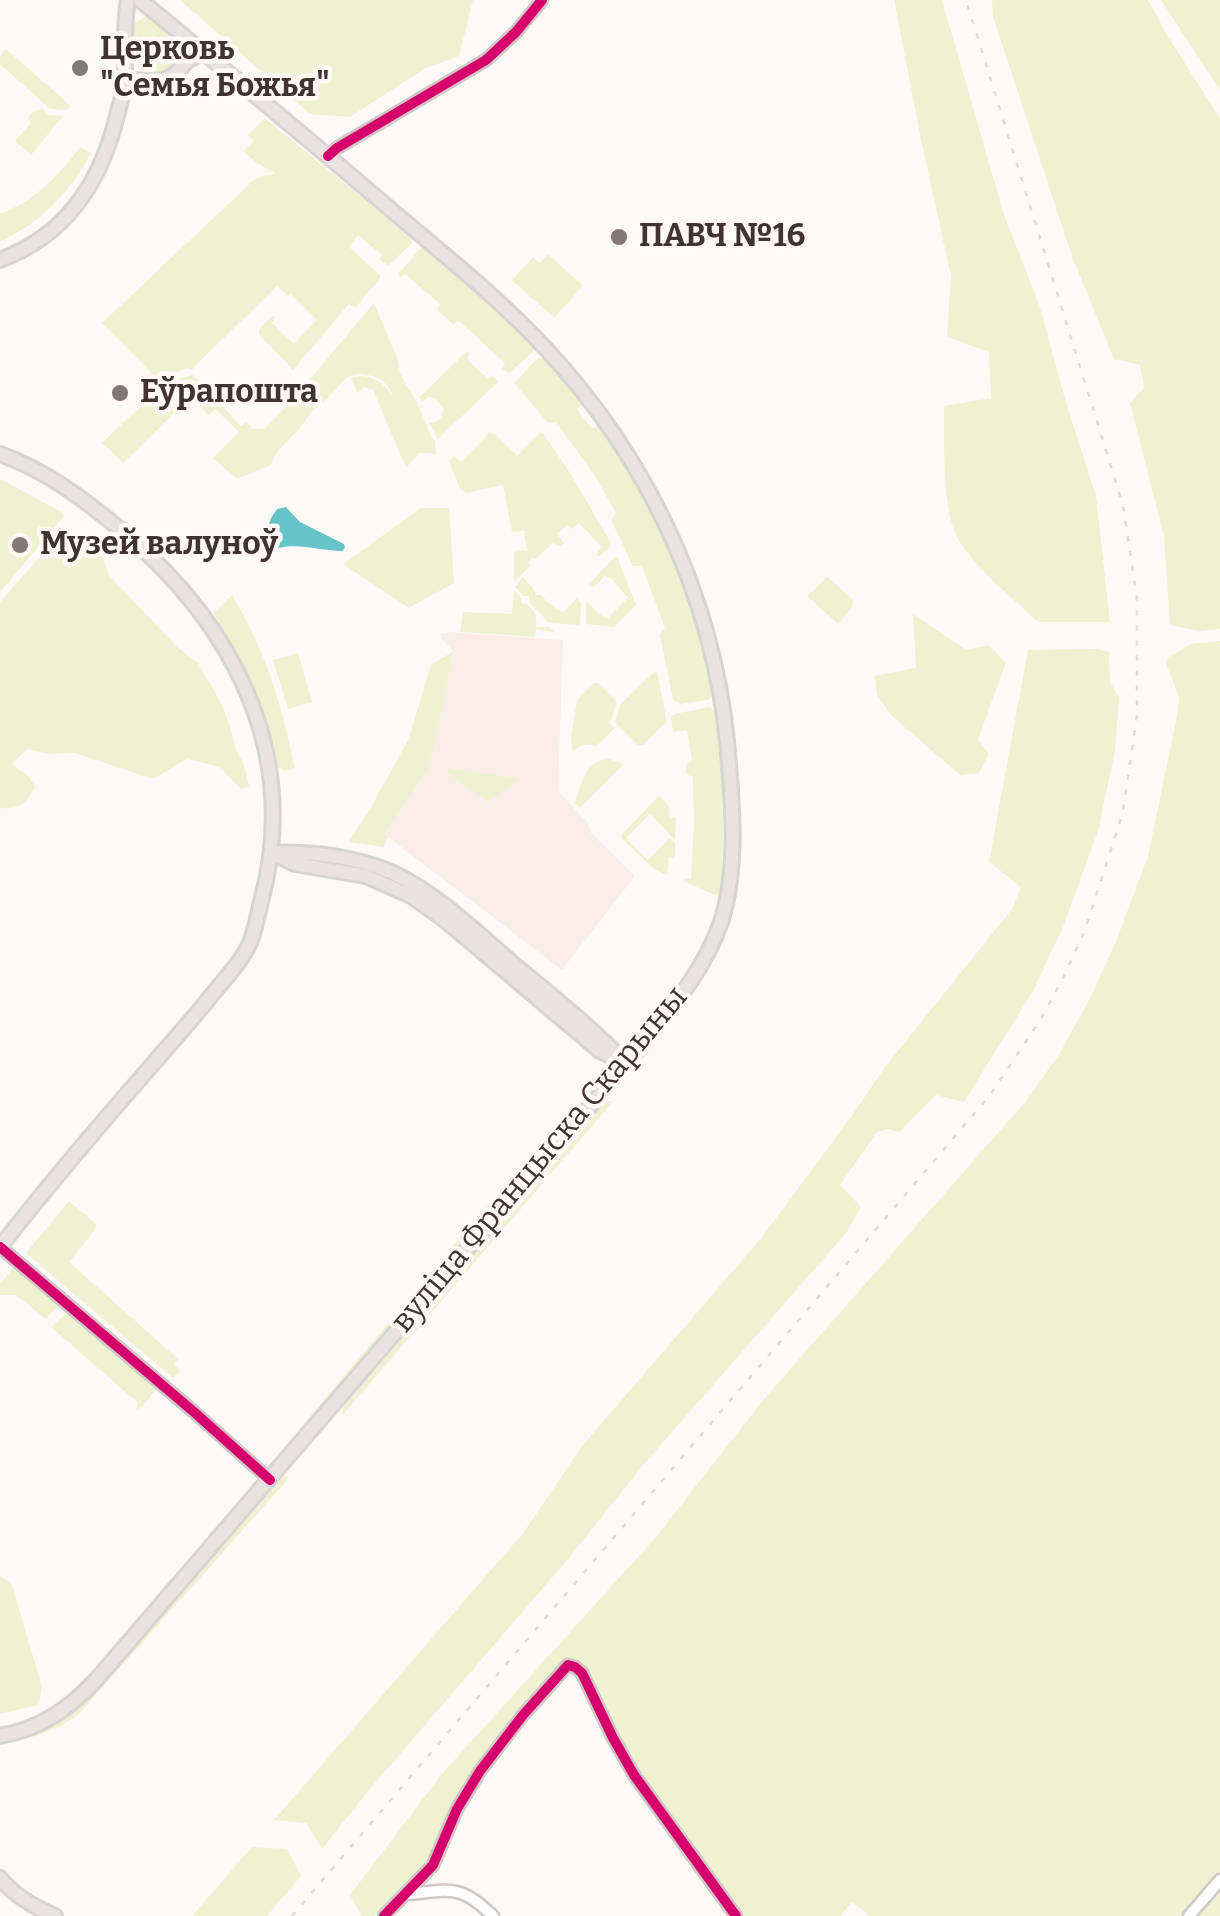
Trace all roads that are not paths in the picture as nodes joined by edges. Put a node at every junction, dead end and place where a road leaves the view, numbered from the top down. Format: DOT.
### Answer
graph roads {
  1 [pos="128,0"];
  2 [pos="140,0"];
  3 [pos="542,0"];
  4 [pos="156,12"];
  5 [pos="125,30"];
  6 [pos="203,54"];
  7 [pos="125,79"];
  8 [pos="328,156"];
  9 [pos="0,260"];
  10 [pos="0,454"];
  11 [pos="271,853"];
  12 [pos="626,1064"];
  13 [pos="0,1247"];
  14 [pos="270,1480"];
  15 [pos="0,1736"];
  16 [pos="0,1878"];
  17 [pos="1220,1880"];
  18 [pos="408,1894"];
  19 [pos="55,1916"];
  20 [pos="384,1916"];
  21 [pos="493,1916"];
  22 [pos="736,1916"];
  23 [pos="1189,1916"];
  1 -- 5 [label="main road"];
  2 -- 4 [label="main road, вуліца Францыска Скарыны"];
  3 -- 8 [label="street"];
  4 -- 5 [label="main road"];
  4 -- 6 [label="main road, вуліца Францыска Скарыны"];
  5 -- 7 [label="main road"];
  6 -- 7 [label="main road"];
  6 -- 8 [label="main road, вуліца Францыска Скарыны"];
  7 -- 9 [label="main road"];
  8 -- 12 [label="main road, вуліца Францыска Скарыны"];
  10 -- 11 [label="main road"];
  11 -- 12 [label="main road"];
  11 -- 13 [label="main road"];
  12 -- 14 [label="main road, вуліца Францыска Скарыны"];
  13 -- 14 [label="street"];
  14 -- 15 [label="main road, вуліца Францыска Скарыны"];
  16 -- 19 [label="main road"];
  17 -- 23 [label="street"];
  18 -- 20 [label="street"];
  18 -- 21 [label="street"];
  18 -- 22 [label="street"];
}
